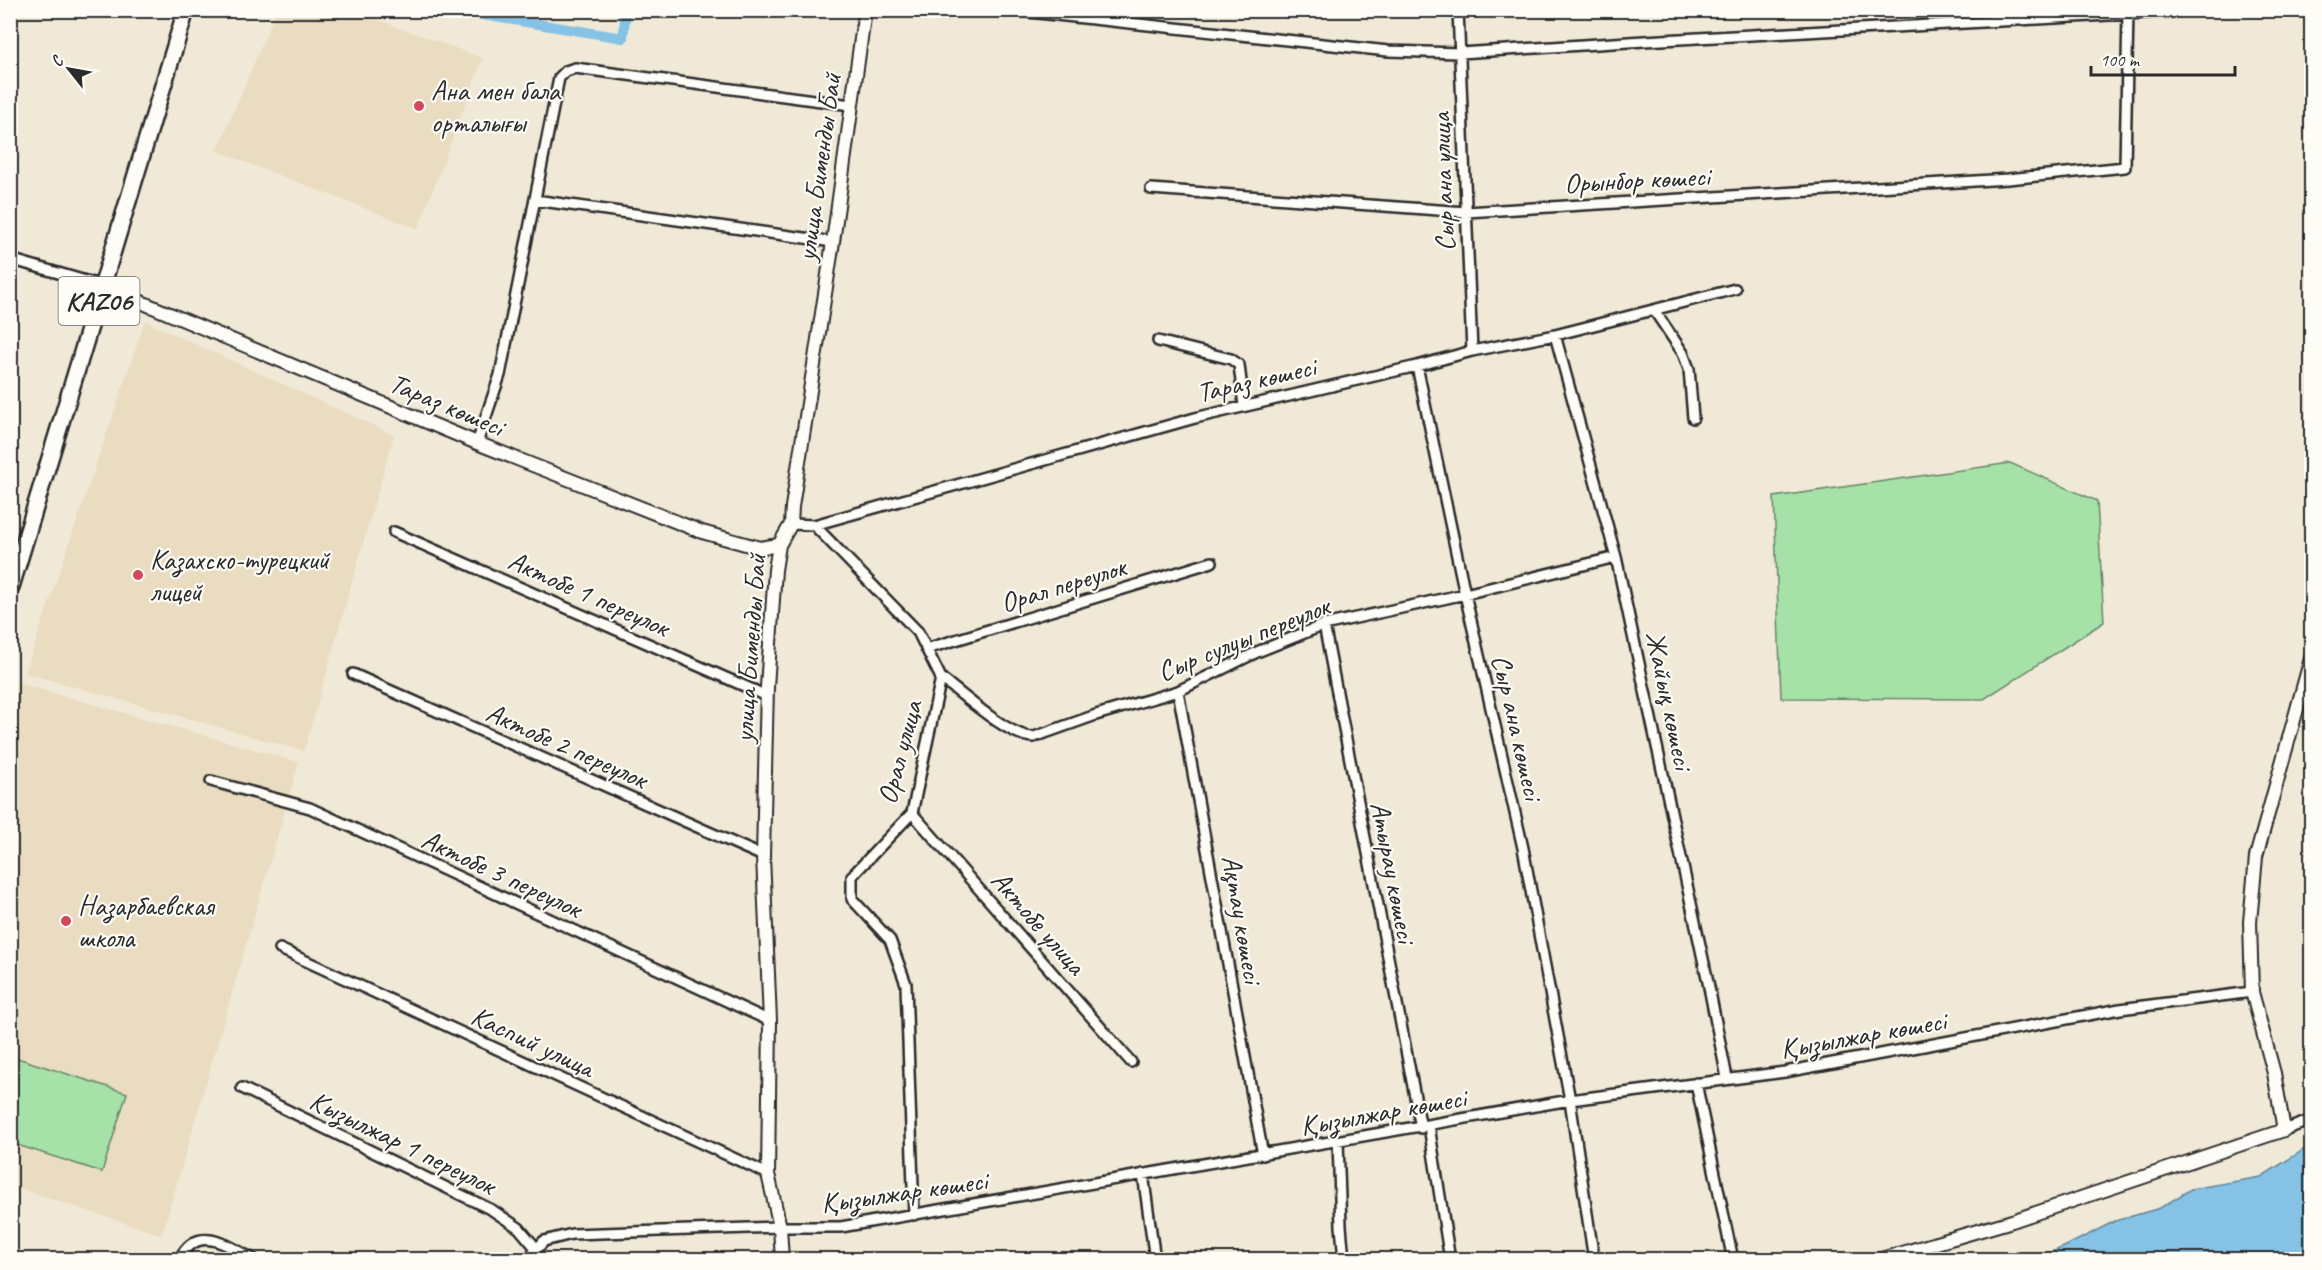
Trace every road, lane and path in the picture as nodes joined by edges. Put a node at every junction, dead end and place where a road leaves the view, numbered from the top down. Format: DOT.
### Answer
graph roads {
  1 [pos="186,10"];
  2 [pos="865,10"];
  3 [pos="1010,10"];
  4 [pos="1458,10"];
  5 [pos="2198,10"];
  6 [pos="2128,13"];
  7 [pos="1460,53"];
  8 [pos="851,105"];
  9 [pos="1151,189"];
  10 [pos="535,200"];
  11 [pos="1466,212"];
  12 [pos="833,242"];
  13 [pos="10,259"];
  14 [pos="103,286"];
  15 [pos="1735,288"];
  16 [pos="1654,310"];
  17 [pos="1555,335"];
  18 [pos="1158,341"];
  19 [pos="1472,351"];
  20 [pos="1417,366"];
  21 [pos="1244,406"];
  22 [pos="1693,418"];
  23 [pos="477,443"];
  24 [pos="791,524"];
  25 [pos="814,525"];
  26 [pos="394,531"];
  27 [pos="779,545"];
  28 [pos="1616,557"];
  29 [pos="1212,562"];
  30 [pos="10,590"];
  31 [pos="1465,594"];
  32 [pos="1324,625"];
  33 [pos="926,649"];
  34 [pos="2312,655"];
  35 [pos="353,674"];
  36 [pos="941,678"];
  37 [pos="1178,691"];
  38 [pos="767,696"];
  39 [pos="211,781"];
  40 [pos="912,813"];
  41 [pos="763,856"];
  42 [pos="280,949"];
  43 [pos="2252,992"];
  44 [pos="770,1021"];
  45 [pos="1131,1062"];
  46 [pos="1727,1078"];
  47 [pos="1696,1083"];
  48 [pos="242,1088"];
  49 [pos="1570,1100"];
  50 [pos="2312,1120"];
  51 [pos="1425,1127"];
  52 [pos="2284,1130"];
  53 [pos="1338,1142"];
  54 [pos="1263,1155"];
  55 [pos="768,1174"];
  56 [pos="1143,1174"];
  57 [pos="914,1215"];
  58 [pos="780,1227"];
  59 [pos="536,1248"];
  60 [pos="179,1260"];
  61 [pos="255,1260"];
  62 [pos="527,1260"];
  63 [pos="782,1260"];
  64 [pos="1155,1260"];
  65 [pos="1344,1260"];
  66 [pos="1450,1260"];
  67 [pos="1594,1260"];
  68 [pos="1733,1260"];
  69 [pos="1878,1260"];
  1 -- 14 [label="main road, KAZ06"];
  2 -- 8 [label="street, улица Бименды Бай"];
  3 -- 7 [label="street"];
  4 -- 7 [label="street, Сыр ана улица"];
  5 -- 6 [label="street"];
  6 -- 7 [label="street"];
  6 -- 11 [label="street, Орынбор көшесі"];
  7 -- 11 [label="street, Сыр ана улица"];
  8 -- 10 [label="street"];
  8 -- 12 [label="street, улица Бименды Бай"];
  9 -- 11 [label="street, Орынбор көшесі"];
  10 -- 12 [label="street"];
  10 -- 23 [label="street"];
  11 -- 19 [label="street, Сыр ана улица"];
  12 -- 24 [label="street, улица Бименды Бай"];
  13 -- 14 [label="street"];
  14 -- 23 [label="street, Тараз көшесі"];
  14 -- 30 [label="main road, KAZ06"];
  15 -- 16 [label="street, Тараз көшесі"];
  16 -- 17 [label="street, Тараз көшесі"];
  16 -- 22 [label="street"];
  17 -- 19 [label="street, Тараз көшесі"];
  17 -- 28 [label="street, Жайық көшесі"];
  18 -- 21 [label="street"];
  19 -- 20 [label="street, Тараз көшесі"];
  20 -- 21 [label="street, Тараз көшесі"];
  20 -- 31 [label="street, Сыр ана көшесі"];
  21 -- 25 [label="street, Тараз көшесі"];
  23 -- 27 [label="street, Тараз көшесі"];
  24 -- 25 [label="street, Тараз көшесі"];
  24 -- 27 [label="street, улица Бименды Бай"];
  25 -- 33 [label="street, Орал улица"];
  26 -- 38 [label="street, Актобе 1 переулок"];
  27 -- 38 [label="street, улица Бименды Бай"];
  28 -- 31 [label="street, Сыр сулуы переулок"];
  28 -- 46 [label="street, Жайық көшесі"];
  29 -- 33 [label="street, Орал переулок"];
  31 -- 32 [label="street, Сыр сулуы переулок"];
  31 -- 49 [label="street, Сыр ана көшесі"];
  32 -- 37 [label="street, Сыр сулуы переулок"];
  32 -- 51 [label="street, Атырау көшесі"];
  33 -- 36 [label="street, Орал улица"];
  34 -- 43 [label="street"];
  35 -- 41 [label="street, Актобе 2 переулок"];
  36 -- 37 [label="street, Сыр сулуы переулок"];
  36 -- 40 [label="street, Орал улица"];
  37 -- 54 [label="street, Ақтау көшесі"];
  38 -- 41 [label="street, улица Бименды Бай"];
  39 -- 44 [label="street, Актобе 3 переулок"];
  40 -- 45 [label="street, Актобе улица"];
  40 -- 57 [label="street, Орал улица"];
  41 -- 44 [label="street, улица Бименды Бай"];
  42 -- 55 [label="street, Каспий улица"];
  43 -- 46 [label="street, Қызылжар көшесі"];
  43 -- 52 [label="street"];
  44 -- 55 [label="street, улица Бименды Бай"];
  46 -- 47 [label="street, Қызылжар көшесі"];
  47 -- 49 [label="street, Қызылжар көшесі"];
  47 -- 68 [label="street"];
  48 -- 59 [label="street, Кызылжар 1 переулок"];
  49 -- 51 [label="street, Қызылжар көшесі"];
  49 -- 67 [label="street, Сыр ана көшесі"];
  50 -- 52 [label="street"];
  51 -- 53 [label="street, Қызылжар көшесі"];
  51 -- 66 [label="street, Атырау көшесі"];
  52 -- 69 [label="street"];
  53 -- 54 [label="street, Қызылжар көшесі"];
  53 -- 65 [label="street"];
  54 -- 56 [label="street, Қызылжар көшесі"];
  55 -- 58 [label="street, улица Бименды Бай"];
  56 -- 57 [label="street, Қызылжар көшесі"];
  56 -- 64 [label="street"];
  57 -- 58 [label="street, Қызылжар көшесі"];
  58 -- 59 [label="street, Қызылжар көшесі"];
  58 -- 63 [label="street, улица Бименды Бай"];
  59 -- 62 [label="street, Қызылжар көшесі"];
  60 -- 61 [label="street"];
}
